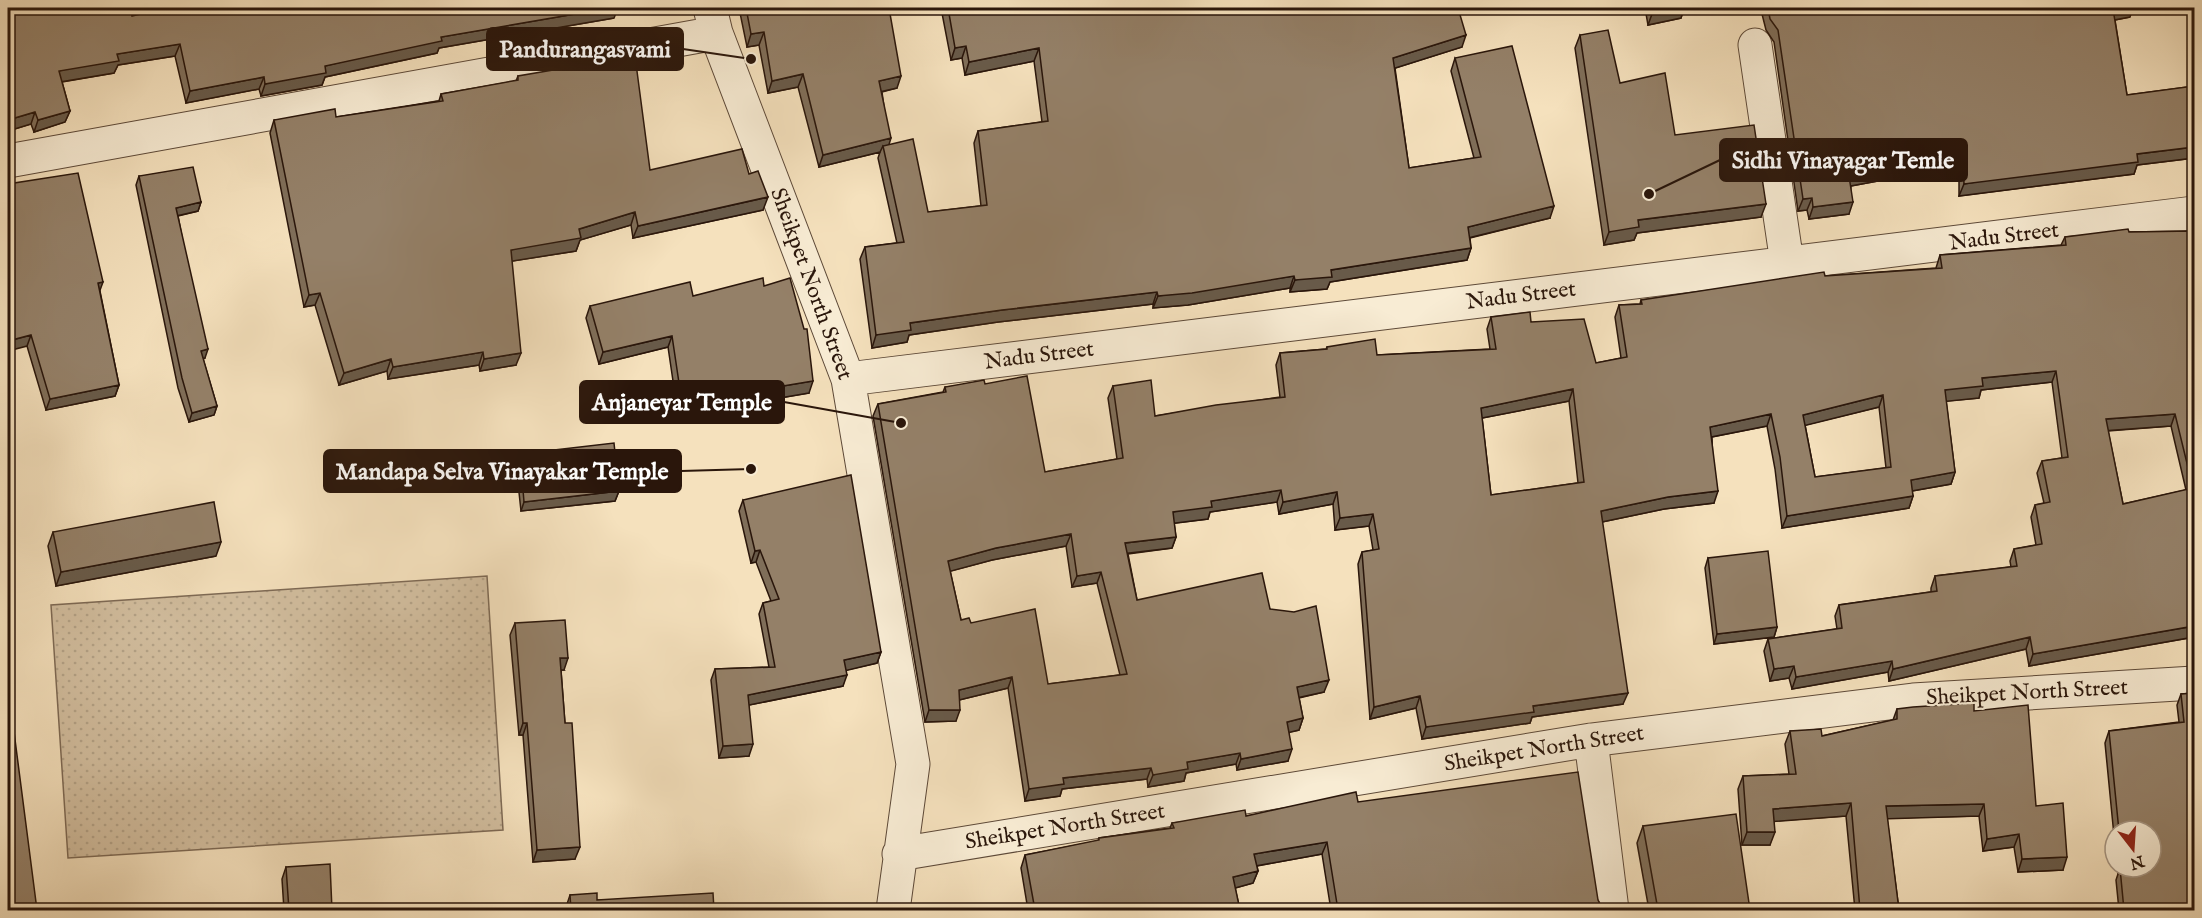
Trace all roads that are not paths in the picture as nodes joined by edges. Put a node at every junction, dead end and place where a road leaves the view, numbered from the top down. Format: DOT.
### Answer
graph roads {
  1 [pos="713,20"];
  2 [pos="1755,45"];
  3 [pos="8,160"];
  4 [pos="2194,213"];
  5 [pos="1787,263"];
  6 [pos="848,379"];
  7 [pos="2194,683"];
  8 [pos="1592,740"];
  9 [pos="899,854"];
  10 [pos="893,910"];
  11 [pos="1612,910"];
  1 -- 3 [label="street"];
  1 -- 6 [label="street, Sheikpet North Street"];
  2 -- 5 [label="street"];
  4 -- 5 [label="street, Nadu Street"];
  5 -- 6 [label="street, Nadu Street"];
  6 -- 9 [label="street, Sheikpet North Street"];
  7 -- 8 [label="street, Sheikpet North Street"];
  8 -- 9 [label="street, Sheikpet North Street"];
  8 -- 11 [label="street"];
  9 -- 10 [label="street, Sheikpet North Street"];
}
